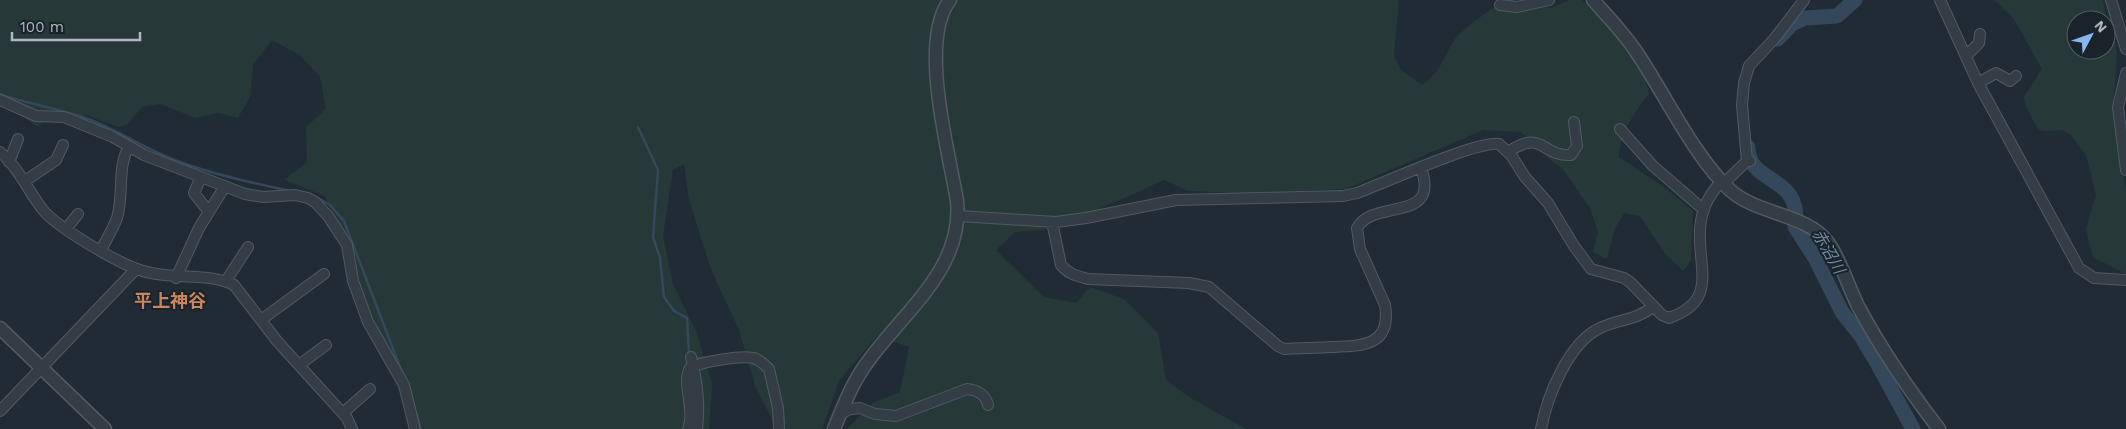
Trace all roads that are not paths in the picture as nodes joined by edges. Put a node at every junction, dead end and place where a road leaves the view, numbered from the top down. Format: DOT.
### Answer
graph roads {
  1 [pos="950,0"];
  2 [pos="1549,0"];
  3 [pos="1593,0"];
  4 [pos="1804,0"];
  5 [pos="1940,0"];
  6 [pos="2111,0"];
  7 [pos="1500,5"];
  8 [pos="1980,34"];
  9 [pos="2126,49"];
  10 [pos="1966,56"];
  11 [pos="2126,73"];
  12 [pos="2016,76"];
  13 [pos="1978,83"];
  14 [pos="2124,89"];
  15 [pos="0,100"];
  16 [pos="1574,122"];
  17 [pos="1620,129"];
  18 [pos="18,139"];
  19 [pos="63,145"];
  20 [pos="129,147"];
  21 [pos="0,152"];
  22 [pos="1508,152"];
  23 [pos="9,162"];
  24 [pos="1421,168"];
  25 [pos="2126,170"];
  26 [pos="201,176"];
  27 [pos="25,181"];
  28 [pos="1724,183"];
  29 [pos="225,186"];
  30 [pos="1704,210"];
  31 [pos="209,212"];
  32 [pos="78,214"];
  33 [pos="958,216"];
  34 [pos="1052,222"];
  35 [pos="66,229"];
  36 [pos="248,248"];
  37 [pos="101,250"];
  38 [pos="136,269"];
  39 [pos="324,274"];
  40 [pos="176,278"];
  41 [pos="2126,280"];
  42 [pos="226,281"];
  43 [pos="1653,307"];
  44 [pos="261,320"];
  45 [pos="0,328"];
  46 [pos="326,344"];
  47 [pos="692,361"];
  48 [pos="299,365"];
  49 [pos="41,368"];
  50 [pos="370,388"];
  51 [pos="988,405"];
  52 [pos="0,411"];
  53 [pos="841,413"];
  54 [pos="343,414"];
  55 [pos="105,429"];
  56 [pos="352,429"];
  57 [pos="415,429"];
  58 [pos="688,429"];
  59 [pos="697,429"];
  60 [pos="779,429"];
  61 [pos="834,429"];
  62 [pos="1541,429"];
  63 [pos="1940,429"];
  1 -- 33 [label="street"];
  2 -- 7 [label="street"];
  3 -- 28 [label="street"];
  4 -- 28 [label="street"];
  5 -- 10 [label="street"];
  6 -- 9 [label="street"];
  8 -- 10 [label="street"];
  10 -- 13 [label="street"];
  11 -- 14 [label="street"];
  12 -- 13 [label="street"];
  13 -- 41 [label="street"];
  14 -- 25 [label="street"];
  15 -- 20 [label="street"];
  16 -- 22 [label="street"];
  17 -- 30 [label="street"];
  18 -- 23 [label="street"];
  19 -- 27 [label="street"];
  20 -- 26 [label="street"];
  20 -- 37 [label="street"];
  21 -- 23 [label="street"];
  22 -- 24 [label="street"];
  22 -- 43 [label="street"];
  23 -- 27 [label="street"];
  24 -- 34 [label="street"];
  24 -- 34 [label="street"];
  26 -- 29 [label="street"];
  26 -- 31 [label="street"];
  27 -- 35 [label="street"];
  28 -- 30 [label="street"];
  28 -- 63 [label="street"];
  29 -- 31 [label="street"];
  29 -- 57 [label="street"];
  30 -- 43 [label="street"];
  31 -- 40 [label="street"];
  32 -- 35 [label="street"];
  33 -- 34 [label="street"];
  33 -- 53 [label="street"];
  35 -- 37 [label="street"];
  36 -- 42 [label="street"];
  37 -- 38 [label="street"];
  38 -- 40 [label="street"];
  38 -- 49 [label="street"];
  39 -- 44 [label="street"];
  40 -- 42 [label="street"];
  42 -- 44 [label="street"];
  43 -- 62 [label="street"];
  44 -- 48 [label="street"];
  45 -- 49 [label="street"];
  46 -- 48 [label="street"];
  47 -- 58 [label="street"];
  47 -- 59 [label="street"];
  47 -- 60 [label="street"];
  48 -- 54 [label="street"];
  49 -- 52 [label="street"];
  49 -- 55 [label="street"];
  50 -- 54 [label="street"];
  51 -- 53 [label="street"];
  53 -- 61 [label="street"];
  54 -- 56 [label="street"];
}
